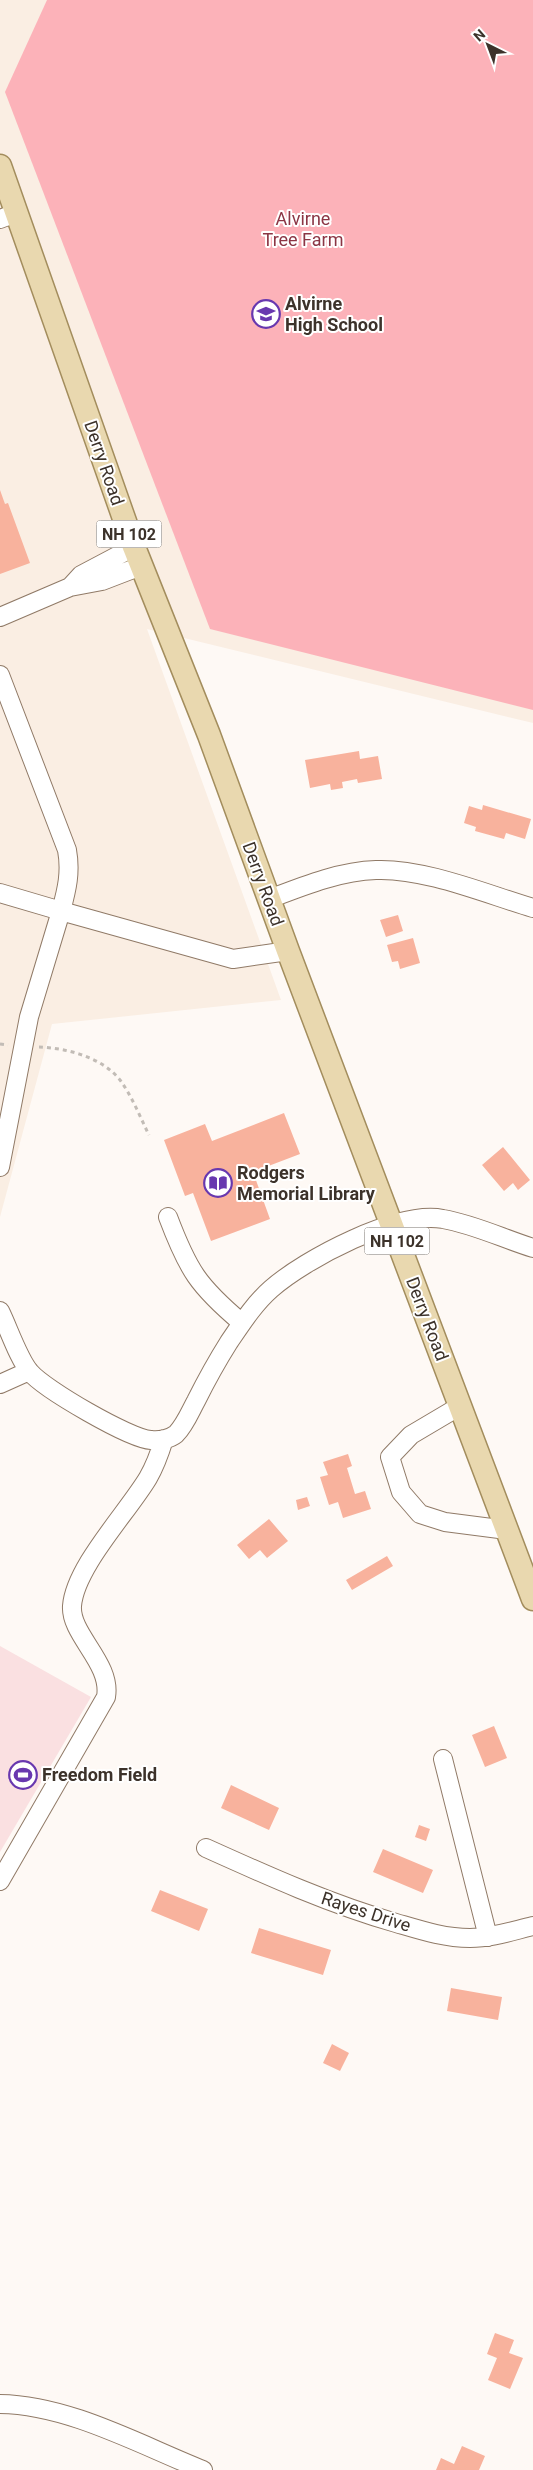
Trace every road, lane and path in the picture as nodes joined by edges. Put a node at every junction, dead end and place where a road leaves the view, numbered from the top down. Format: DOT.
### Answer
graph roads {
  1 [pos="0,166"];
  2 [pos="8,216"];
  3 [pos="138,557"];
  4 [pos="0,617"];
  5 [pos="0,675"];
  6 [pos="0,893"];
  7 [pos="269,899"];
  8 [pos="533,908"];
  9 [pos="61,911"];
  10 [pos="288,951"];
  11 [pos="0,1044"];
  12 [pos="23,1046"];
  13 [pos="149,1135"];
  14 [pos="0,1167"];
  15 [pos="168,1217"];
  16 [pos="391,1224"];
  17 [pos="533,1248"];
  18 [pos="0,1311"];
  19 [pos="242,1323"];
  20 [pos="29,1372"];
  21 [pos="0,1384"];
  22 [pos="460,1406"];
  23 [pos="164,1440"];
  24 [pos="507,1530"];
  25 [pos="533,1599"];
  26 [pos="443,1759"];
  27 [pos="206,1848"];
  28 [pos="0,1881"];
  29 [pos="533,1926"];
  30 [pos="488,1937"];
  31 [pos="0,2404"];
  32 [pos="203,2470"];
  1 -- 2 [label="main road, Derry Road / NH 102"];
  2 -- 3 [label="main road, Derry Road / NH 102"];
  3 -- 4 [label="street"];
  3 -- 7 [label="main road, Derry Road / NH 102"];
  5 -- 9 [label="street"];
  6 -- 9 [label="street"];
  7 -- 8 [label="street"];
  7 -- 10 [label="main road, Derry Road / NH 102"];
  9 -- 10 [label="street"];
  9 -- 12 [label="street"];
  10 -- 16 [label="main road, Derry Road / NH 102"];
  11 -- 12 [label="path"];
  12 -- 13 [label="path"];
  12 -- 14 [label="street"];
  15 -- 19 [label="street"];
  16 -- 17 [label="street"];
  16 -- 19 [label="street"];
  16 -- 22 [label="main road, Derry Road / NH 102"];
  18 -- 20 [label="street"];
  19 -- 23 [label="street"];
  20 -- 21 [label="street"];
  20 -- 23 [label="street"];
  22 -- 24 [label="main road, Derry Road / NH 102"];
  22 -- 24 [label="street"];
  23 -- 28 [label="street"];
  24 -- 25 [label="main road, Derry Road / NH 102"];
  26 -- 30 [label="street"];
  27 -- 30 [label="street, Rayes Drive"];
  29 -- 30 [label="street, Rayes Drive"];
  31 -- 32 [label="street"];
}
